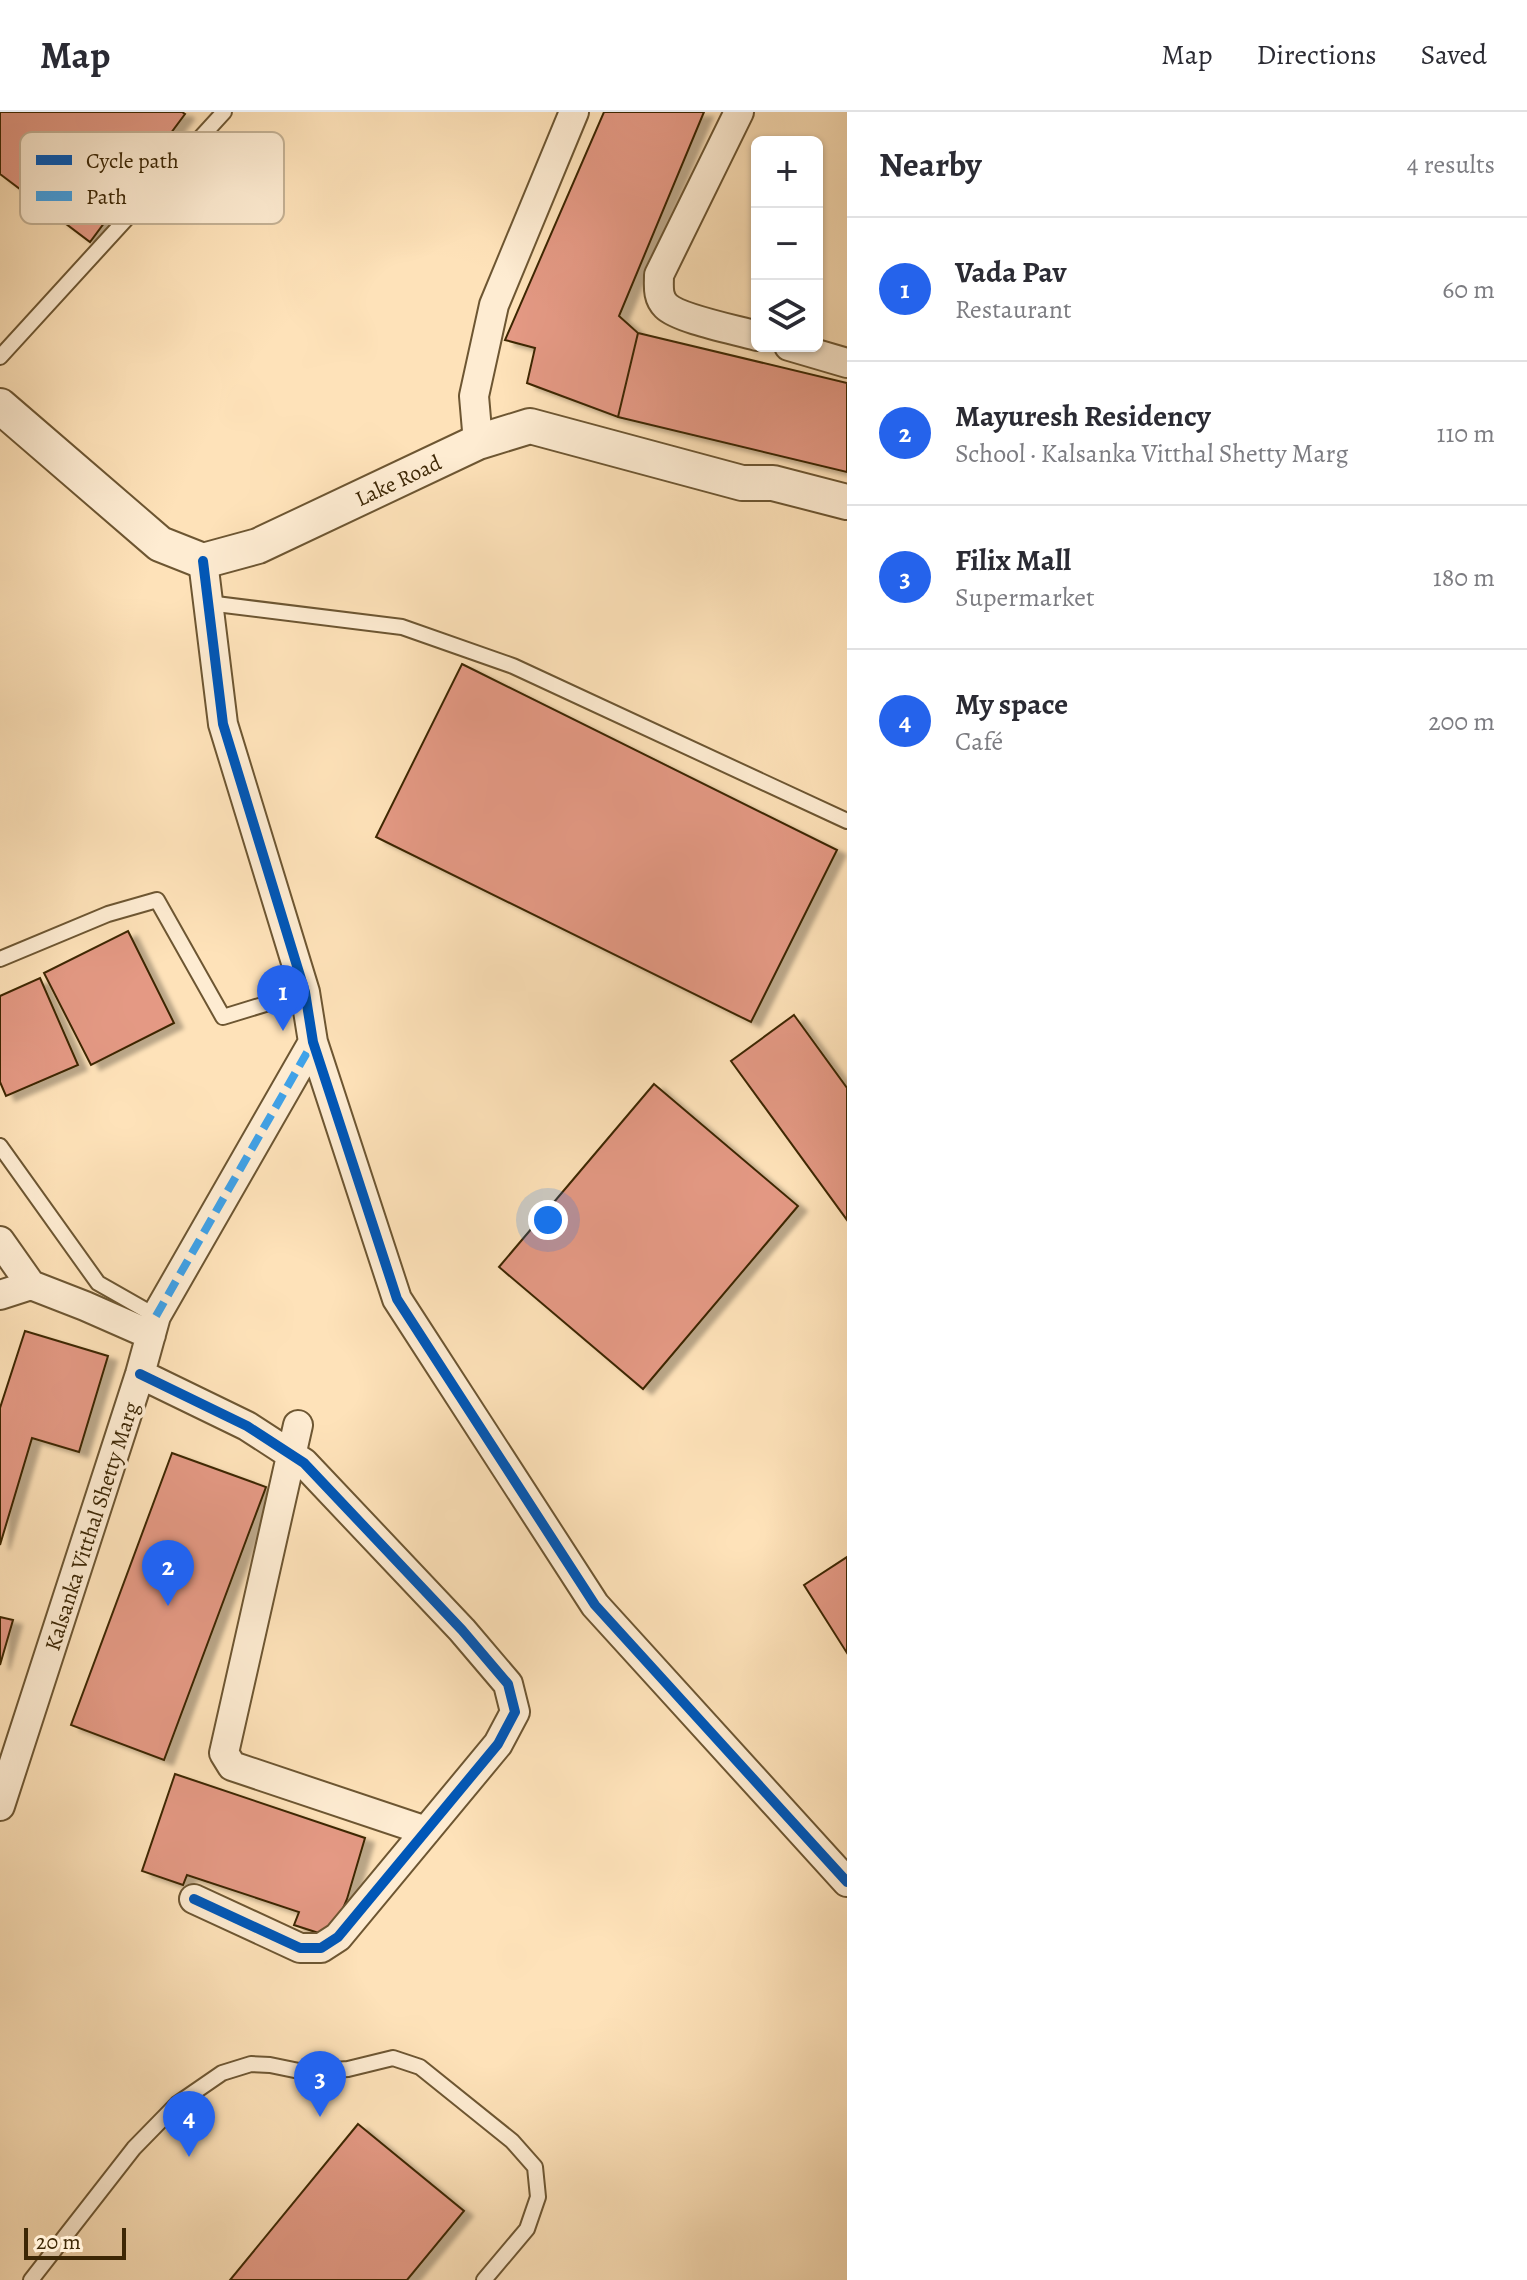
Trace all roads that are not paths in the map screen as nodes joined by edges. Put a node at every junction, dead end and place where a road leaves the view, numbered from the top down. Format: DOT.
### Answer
graph roads {
  1 [pos="224,112"];
  2 [pos="574,112"];
  3 [pos="739,112"];
  4 [pos="206,132"];
  5 [pos="122,224"];
  6 [pos="751,334"];
  7 [pos="809,352"];
  8 [pos="0,357"];
  9 [pos="847,363"];
  10 [pos="0,406"];
  11 [pos="478,442"];
  12 [pos="696,457"];
  13 [pos="742,483"];
  14 [pos="847,493"];
  15 [pos="847,502"];
  16 [pos="847,523"];
  17 [pos="203,561"];
  18 [pos="208,603"];
  19 [pos="847,821"];
  20 [pos="0,959"];
  21 [pos="305,992"];
  22 [pos="313,1042"];
  23 [pos="0,1146"];
  24 [pos="0,1241"];
  25 [pos="31,1285"];
  26 [pos="0,1295"];
  27 [pos="154,1325"];
  28 [pos="140,1374"];
  29 [pos="298,1425"];
  30 [pos="292,1455"];
  31 [pos="0,1806"];
  32 [pos="426,1831"];
  33 [pos="847,1882"];
  34 [pos="194,1899"];
  35 [pos="31,2280"];
  36 [pos="484,2280"];
  1 -- 4 [label="lane"];
  2 -- 11 [label="street"];
  3 -- 6 [label="street"];
  5 -- 8 [label="lane"];
  7 -- 9 [label="street"];
  10 -- 17 [label="street"];
  11 -- 13 [label="street, Lake Road"];
  11 -- 17 [label="street, Lake Road"];
  12 -- 14 [label="street"];
  13 -- 15 [label="street, Lake Road"];
  13 -- 16 [label="street"];
  17 -- 18 [label="street"];
  18 -- 19 [label="lane"];
  18 -- 21 [label="street"];
  20 -- 21 [label="lane"];
  21 -- 22 [label="street"];
  22 -- 27 [label="street, Kalsanka Vitthal Shetty Marg"];
  22 -- 33 [label="street"];
  23 -- 27 [label="lane"];
  24 -- 25 [label="street"];
  25 -- 26 [label="street"];
  25 -- 27 [label="street"];
  27 -- 28 [label="street, Kalsanka Vitthal Shetty Marg"];
  28 -- 30 [label="street"];
  28 -- 31 [label="street, Kalsanka Vitthal Shetty Marg"];
  29 -- 30 [label="street"];
  30 -- 32 [label="street"];
  30 -- 32 [label="street"];
  32 -- 34 [label="street"];
  35 -- 36 [label="lane"];
}
